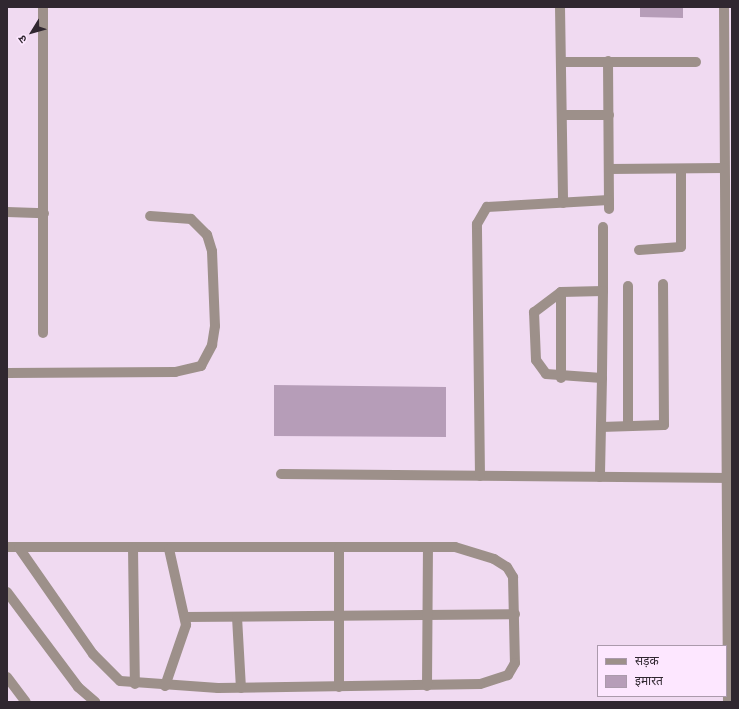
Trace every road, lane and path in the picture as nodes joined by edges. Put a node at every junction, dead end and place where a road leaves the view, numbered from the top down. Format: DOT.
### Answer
graph roads {
  1 [pos="44,7"];
  2 [pos="560,7"];
  3 [pos="724,7"];
  4 [pos="608,61"];
  5 [pos="561,62"];
  6 [pos="696,62"];
  7 [pos="562,115"];
  8 [pos="609,115"];
  9 [pos="724,168"];
  10 [pos="609,169"];
  11 [pos="681,170"];
  12 [pos="728,192"];
  13 [pos="563,204"];
  14 [pos="7,212"];
  15 [pos="44,212"];
  16 [pos="150,216"];
  17 [pos="603,227"];
  18 [pos="639,250"];
  19 [pos="663,284"];
  20 [pos="628,286"];
  21 [pos="603,291"];
  22 [pos="561,292"];
  23 [pos="43,333"];
  24 [pos="7,373"];
  25 [pos="561,378"];
  26 [pos="602,378"];
  27 [pos="628,426"];
  28 [pos="601,427"];
  29 [pos="281,474"];
  30 [pos="480,476"];
  31 [pos="600,477"];
  32 [pos="728,478"];
  33 [pos="7,547"];
  34 [pos="428,547"];
  35 [pos="19,548"];
  36 [pos="133,548"];
  37 [pos="170,548"];
  38 [pos="339,548"];
  39 [pos="7,592"];
  40 [pos="515,614"];
  41 [pos="428,615"];
  42 [pos="341,616"];
  43 [pos="185,617"];
  44 [pos="237,617"];
  45 [pos="8,679"];
  46 [pos="135,684"];
  47 [pos="165,686"];
  48 [pos="427,686"];
  49 [pos="339,687"];
  50 [pos="241,688"];
  51 [pos="26,702"];
  52 [pos="95,702"];
  53 [pos="728,702"];
  1 -- 15 [label="street"];
  2 -- 5 [label="street"];
  3 -- 9 [label="street"];
  4 -- 5 [label="street"];
  4 -- 6 [label="street"];
  4 -- 8 [label="street"];
  5 -- 7 [label="street"];
  7 -- 8 [label="street"];
  7 -- 13 [label="street"];
  8 -- 10 [label="street"];
  9 -- 11 [label="street"];
  9 -- 12 [label="street"];
  10 -- 11 [label="street"];
  10 -- 13 [label="street"];
  11 -- 18 [label="street"];
  12 -- 32 [label="street"];
  13 -- 30 [label="street"];
  14 -- 15 [label="street"];
  15 -- 23 [label="street"];
  16 -- 24 [label="street"];
  17 -- 21 [label="street"];
  19 -- 27 [label="street"];
  20 -- 27 [label="street"];
  21 -- 22 [label="street"];
  21 -- 26 [label="street"];
  22 -- 25 [label="street"];
  22 -- 25 [label="street"];
  25 -- 26 [label="street"];
  26 -- 28 [label="street"];
  27 -- 28 [label="street"];
  28 -- 31 [label="street"];
  29 -- 30 [label="street"];
  30 -- 31 [label="street"];
  31 -- 32 [label="street"];
  32 -- 53 [label="street"];
  33 -- 35 [label="street"];
  34 -- 38 [label="street"];
  34 -- 40 [label="street"];
  34 -- 41 [label="street"];
  35 -- 36 [label="street"];
  35 -- 46 [label="street"];
  36 -- 37 [label="street"];
  36 -- 46 [label="street"];
  37 -- 38 [label="street"];
  37 -- 43 [label="street"];
  38 -- 42 [label="street"];
  39 -- 52 [label="street"];
  40 -- 41 [label="street"];
  40 -- 48 [label="street"];
  41 -- 42 [label="street"];
  41 -- 48 [label="street"];
  42 -- 44 [label="street"];
  42 -- 49 [label="street"];
  43 -- 44 [label="street"];
  43 -- 47 [label="street"];
  44 -- 50 [label="street"];
  45 -- 51 [label="street"];
  46 -- 47 [label="street"];
  47 -- 50 [label="street"];
  48 -- 49 [label="street"];
  49 -- 50 [label="street"];
}
